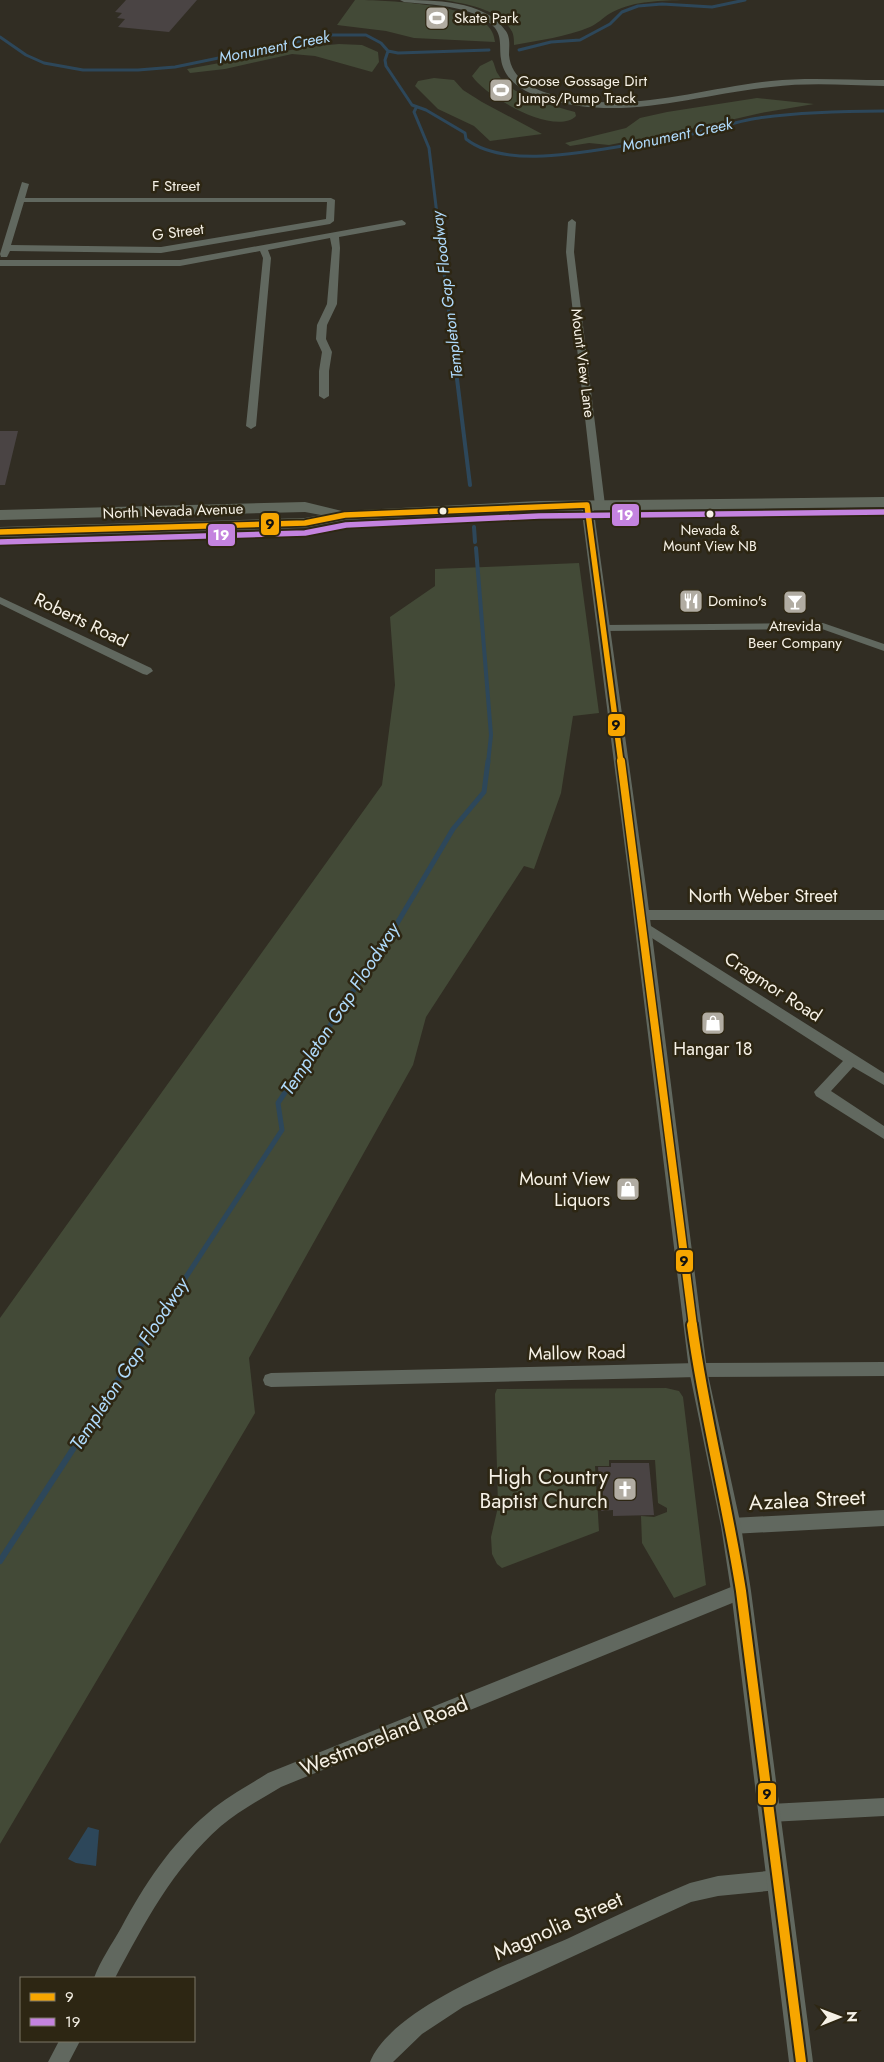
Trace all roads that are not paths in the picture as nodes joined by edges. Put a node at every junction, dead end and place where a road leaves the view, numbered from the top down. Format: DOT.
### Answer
graph roads {
  1 [pos="404,0"];
  2 [pos="884,83"];
  3 [pos="25,184"];
  4 [pos="20,200"];
  5 [pos="331,200"];
  6 [pos="572,222"];
  7 [pos="402,223"];
  8 [pos="334,235"];
  9 [pos="263,249"];
  10 [pos="3,257"];
  11 [pos="324,396"];
  12 [pos="251,426"];
  13 [pos="884,502"];
  14 [pos="594,505"];
  15 [pos="0,515"];
  16 [pos="345,515"];
  17 [pos="0,532"];
  18 [pos="0,600"];
  19 [pos="605,628"];
  20 [pos="884,648"];
  21 [pos="147,671"];
  22 [pos="884,915"];
  23 [pos="642,920"];
  24 [pos="852,1060"];
  25 [pos="884,1080"];
  26 [pos="884,1133"];
  27 [pos="884,1369"];
  28 [pos="698,1370"];
  29 [pos="271,1380"];
  30 [pos="884,1518"];
  31 [pos="731,1526"];
  32 [pos="742,1591"];
  33 [pos="884,1807"];
  34 [pos="770,1813"];
  35 [pos="778,1880"];
  36 [pos="105,1977"];
  37 [pos="69,2042"];
  38 [pos="58,2062"];
  39 [pos="380,2062"];
  40 [pos="801,2062"];
  1 -- 2 [label="street"];
  3 -- 4 [label="street"];
  4 -- 5 [label="street, F Street"];
  4 -- 10 [label="street"];
  5 -- 10 [label="street, G Street"];
  6 -- 14 [label="street, Mount View Lane"];
  7 -- 8 [label="street"];
  8 -- 9 [label="street"];
  8 -- 11 [label="street"];
  9 -- 10 [label="street"];
  9 -- 12 [label="street"];
  13 -- 14 [label="main road, North Nevada Avenue"];
  14 -- 16 [label="main road, North Nevada Avenue"];
  14 -- 19 [label="street, Mount View Lane"];
  15 -- 16 [label="main road, North Nevada Avenue"];
  16 -- 17 [label="main road, North Nevada Avenue"];
  18 -- 21 [label="street, Roberts Road"];
  19 -- 20 [label="street"];
  19 -- 23 [label="street, Mount View Lane"];
  22 -- 23 [label="street, North Weber Street"];
  23 -- 24 [label="street, Cragmor Road"];
  23 -- 28 [label="street, Mount View Lane"];
  24 -- 25 [label="street, Cragmor Road"];
  24 -- 26 [label="street"];
  27 -- 28 [label="street, Mallow Road"];
  28 -- 29 [label="street, Mallow Road"];
  28 -- 31 [label="street, Mount View Lane"];
  30 -- 31 [label="street, Azalea Street"];
  31 -- 32 [label="street, Mount View Lane"];
  32 -- 34 [label="street, Mount View Lane"];
  32 -- 36 [label="street, Westmoreland Road"];
  33 -- 34 [label="street"];
  34 -- 35 [label="street, Mount View Lane"];
  35 -- 39 [label="street, Magnolia Street"];
  35 -- 40 [label="street, Mount View Lane"];
  37 -- 38 [label="street"];
}
